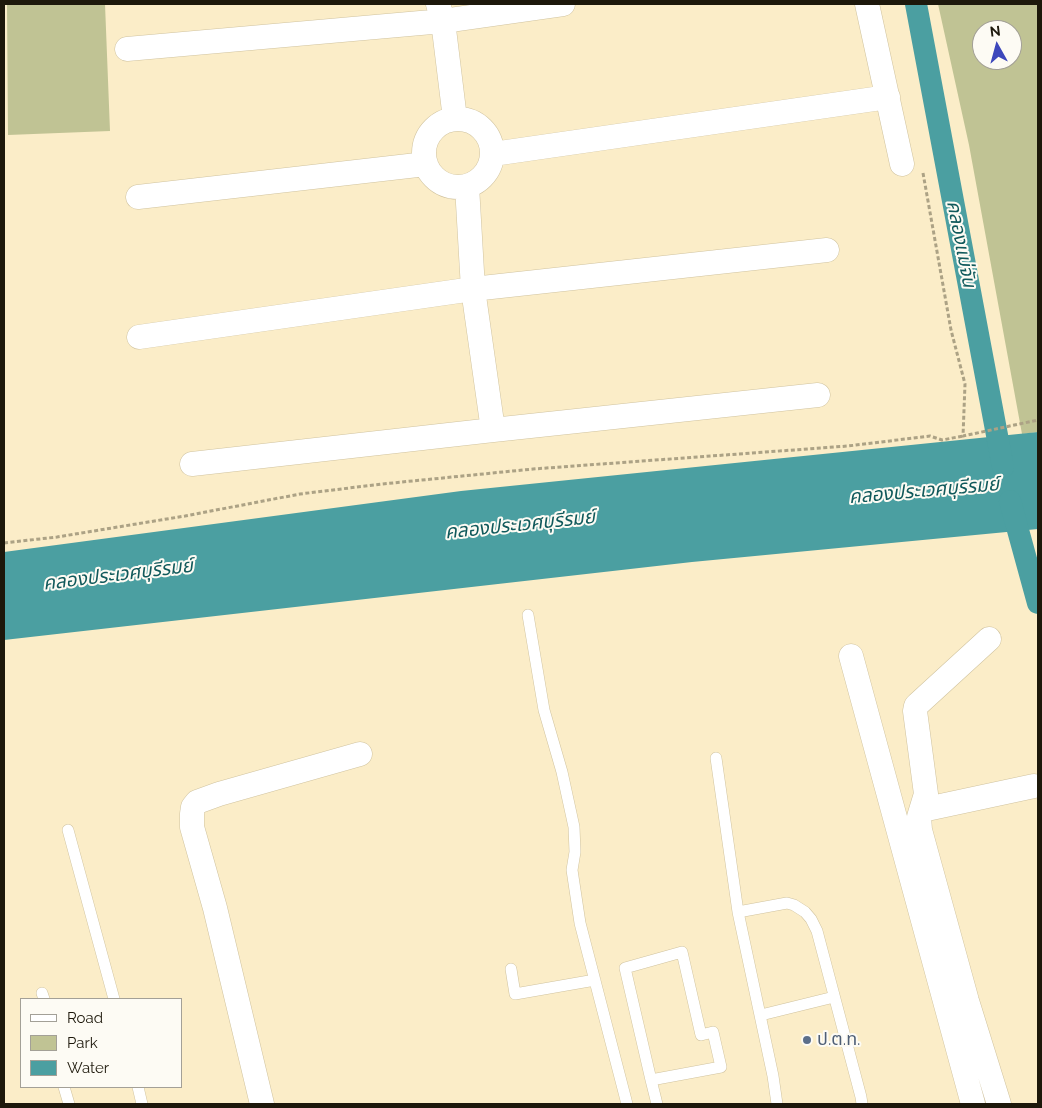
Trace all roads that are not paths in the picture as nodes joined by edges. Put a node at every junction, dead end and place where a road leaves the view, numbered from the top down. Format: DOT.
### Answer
graph roads {
  1 [pos="563,4"];
  2 [pos="868,4"];
  3 [pos="440,12"];
  4 [pos="127,49"];
  5 [pos="888,97"];
  6 [pos="455,119"];
  7 [pos="493,154"];
  8 [pos="426,164"];
  9 [pos="912,166"];
  10 [pos="467,186"];
  11 [pos="138,197"];
  12 [pos="827,250"];
  13 [pos="473,289"];
  14 [pos="138,337"];
  15 [pos="818,396"];
  16 [pos="493,430"];
  17 [pos="192,464"];
  18 [pos="528,615"];
  19 [pos="989,639"];
  20 [pos="851,656"];
  21 [pos="360,754"];
  22 [pos="716,758"];
  23 [pos="1034,786"];
  24 [pos="922,810"];
  25 [pos="68,830"];
  26 [pos="738,912"];
  27 [pos="510,969"];
  28 [pos="595,980"];
  29 [pos="114,998"];
  30 [pos="834,998"];
  31 [pos="761,1015"];
  32 [pos="651,1080"];
  33 [pos="64,1088"];
  34 [pos="138,1088"];
  35 [pos="69,1104"];
  36 [pos="142,1104"];
  37 [pos="262,1104"];
  38 [pos="628,1104"];
  39 [pos="657,1104"];
  40 [pos="777,1104"];
  41 [pos="862,1104"];
  42 [pos="973,1104"];
  43 [pos="999,1104"];
  1 -- 3 [label="street"];
  2 -- 5 [label="street"];
  3 -- 4 [label="street"];
  3 -- 6 [label="street"];
  5 -- 7 [label="street"];
  5 -- 9 [label="street"];
  6 -- 7 [label="street"];
  6 -- 8 [label="street"];
  7 -- 10 [label="street"];
  8 -- 10 [label="street"];
  8 -- 11 [label="street"];
  10 -- 13 [label="street"];
  12 -- 13 [label="street"];
  13 -- 14 [label="street"];
  13 -- 16 [label="street"];
  15 -- 16 [label="street"];
  16 -- 17 [label="street"];
  18 -- 28 [label="lane"];
  19 -- 24 [label="street"];
  20 -- 42 [label="street"];
  21 -- 37 [label="street"];
  22 -- 26 [label="lane"];
  23 -- 24 [label="street"];
  24 -- 43 [label="street"];
  25 -- 29 [label="lane"];
  26 -- 30 [label="lane"];
  26 -- 31 [label="lane"];
  27 -- 28 [label="lane"];
  28 -- 38 [label="lane"];
  30 -- 31 [label="lane"];
  30 -- 41 [label="lane"];
  31 -- 40 [label="lane"];
  32 -- 32 [label="lane"];
  32 -- 39 [label="lane"];
  33 -- 35 [label="lane"];
  34 -- 36 [label="lane"];
}
